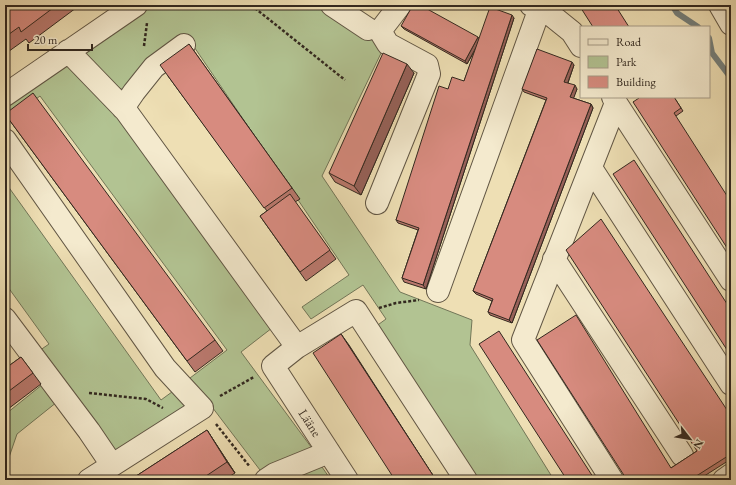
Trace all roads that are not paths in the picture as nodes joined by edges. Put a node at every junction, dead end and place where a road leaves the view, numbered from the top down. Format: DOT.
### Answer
graph roads {
  1 [pos="136,5"];
  2 [pos="332,5"];
  3 [pos="400,5"];
  4 [pos="720,5"];
  5 [pos="538,6"];
  6 [pos="731,24"];
  7 [pos="368,29"];
  8 [pos="580,44"];
  9 [pos="184,45"];
  10 [pos="68,51"];
  11 [pos="5,95"];
  12 [pos="615,100"];
  13 [pos="123,108"];
  14 [pos="5,140"];
  15 [pos="591,168"];
  16 [pos="377,202"];
  17 [pos="554,259"];
  18 [pos="731,280"];
  19 [pos="438,291"];
  20 [pos="5,319"];
  21 [pos="297,348"];
  22 [pos="731,384"];
  23 [pos="329,452"];
  24 [pos="682,455"];
  25 [pos="112,465"];
  26 [pos="259,474"];
  27 [pos="731,475"];
  28 [pos="89,480"];
  29 [pos="347,480"];
  30 [pos="466,480"];
  31 [pos="612,480"];
  32 [pos="724,480"];
  1 -- 10 [label="street"];
  2 -- 7 [label="street"];
  3 -- 16 [label="street"];
  4 -- 6 [label="street"];
  5 -- 8 [label="street"];
  5 -- 19 [label="street"];
  9 -- 13 [label="street"];
  10 -- 11 [label="street"];
  10 -- 13 [label="street"];
  12 -- 15 [label="street"];
  12 -- 18 [label="street"];
  13 -- 21 [label="street"];
  14 -- 25 [label="street"];
  15 -- 17 [label="street"];
  15 -- 22 [label="street"];
  17 -- 24 [label="street"];
  17 -- 31 [label="street"];
  20 -- 25 [label="street"];
  21 -- 23 [label="street, Lääne"];
  21 -- 30 [label="street"];
  23 -- 26 [label="street"];
  23 -- 29 [label="street, Lääne"];
  25 -- 28 [label="street"];
  27 -- 32 [label="street"];
}
